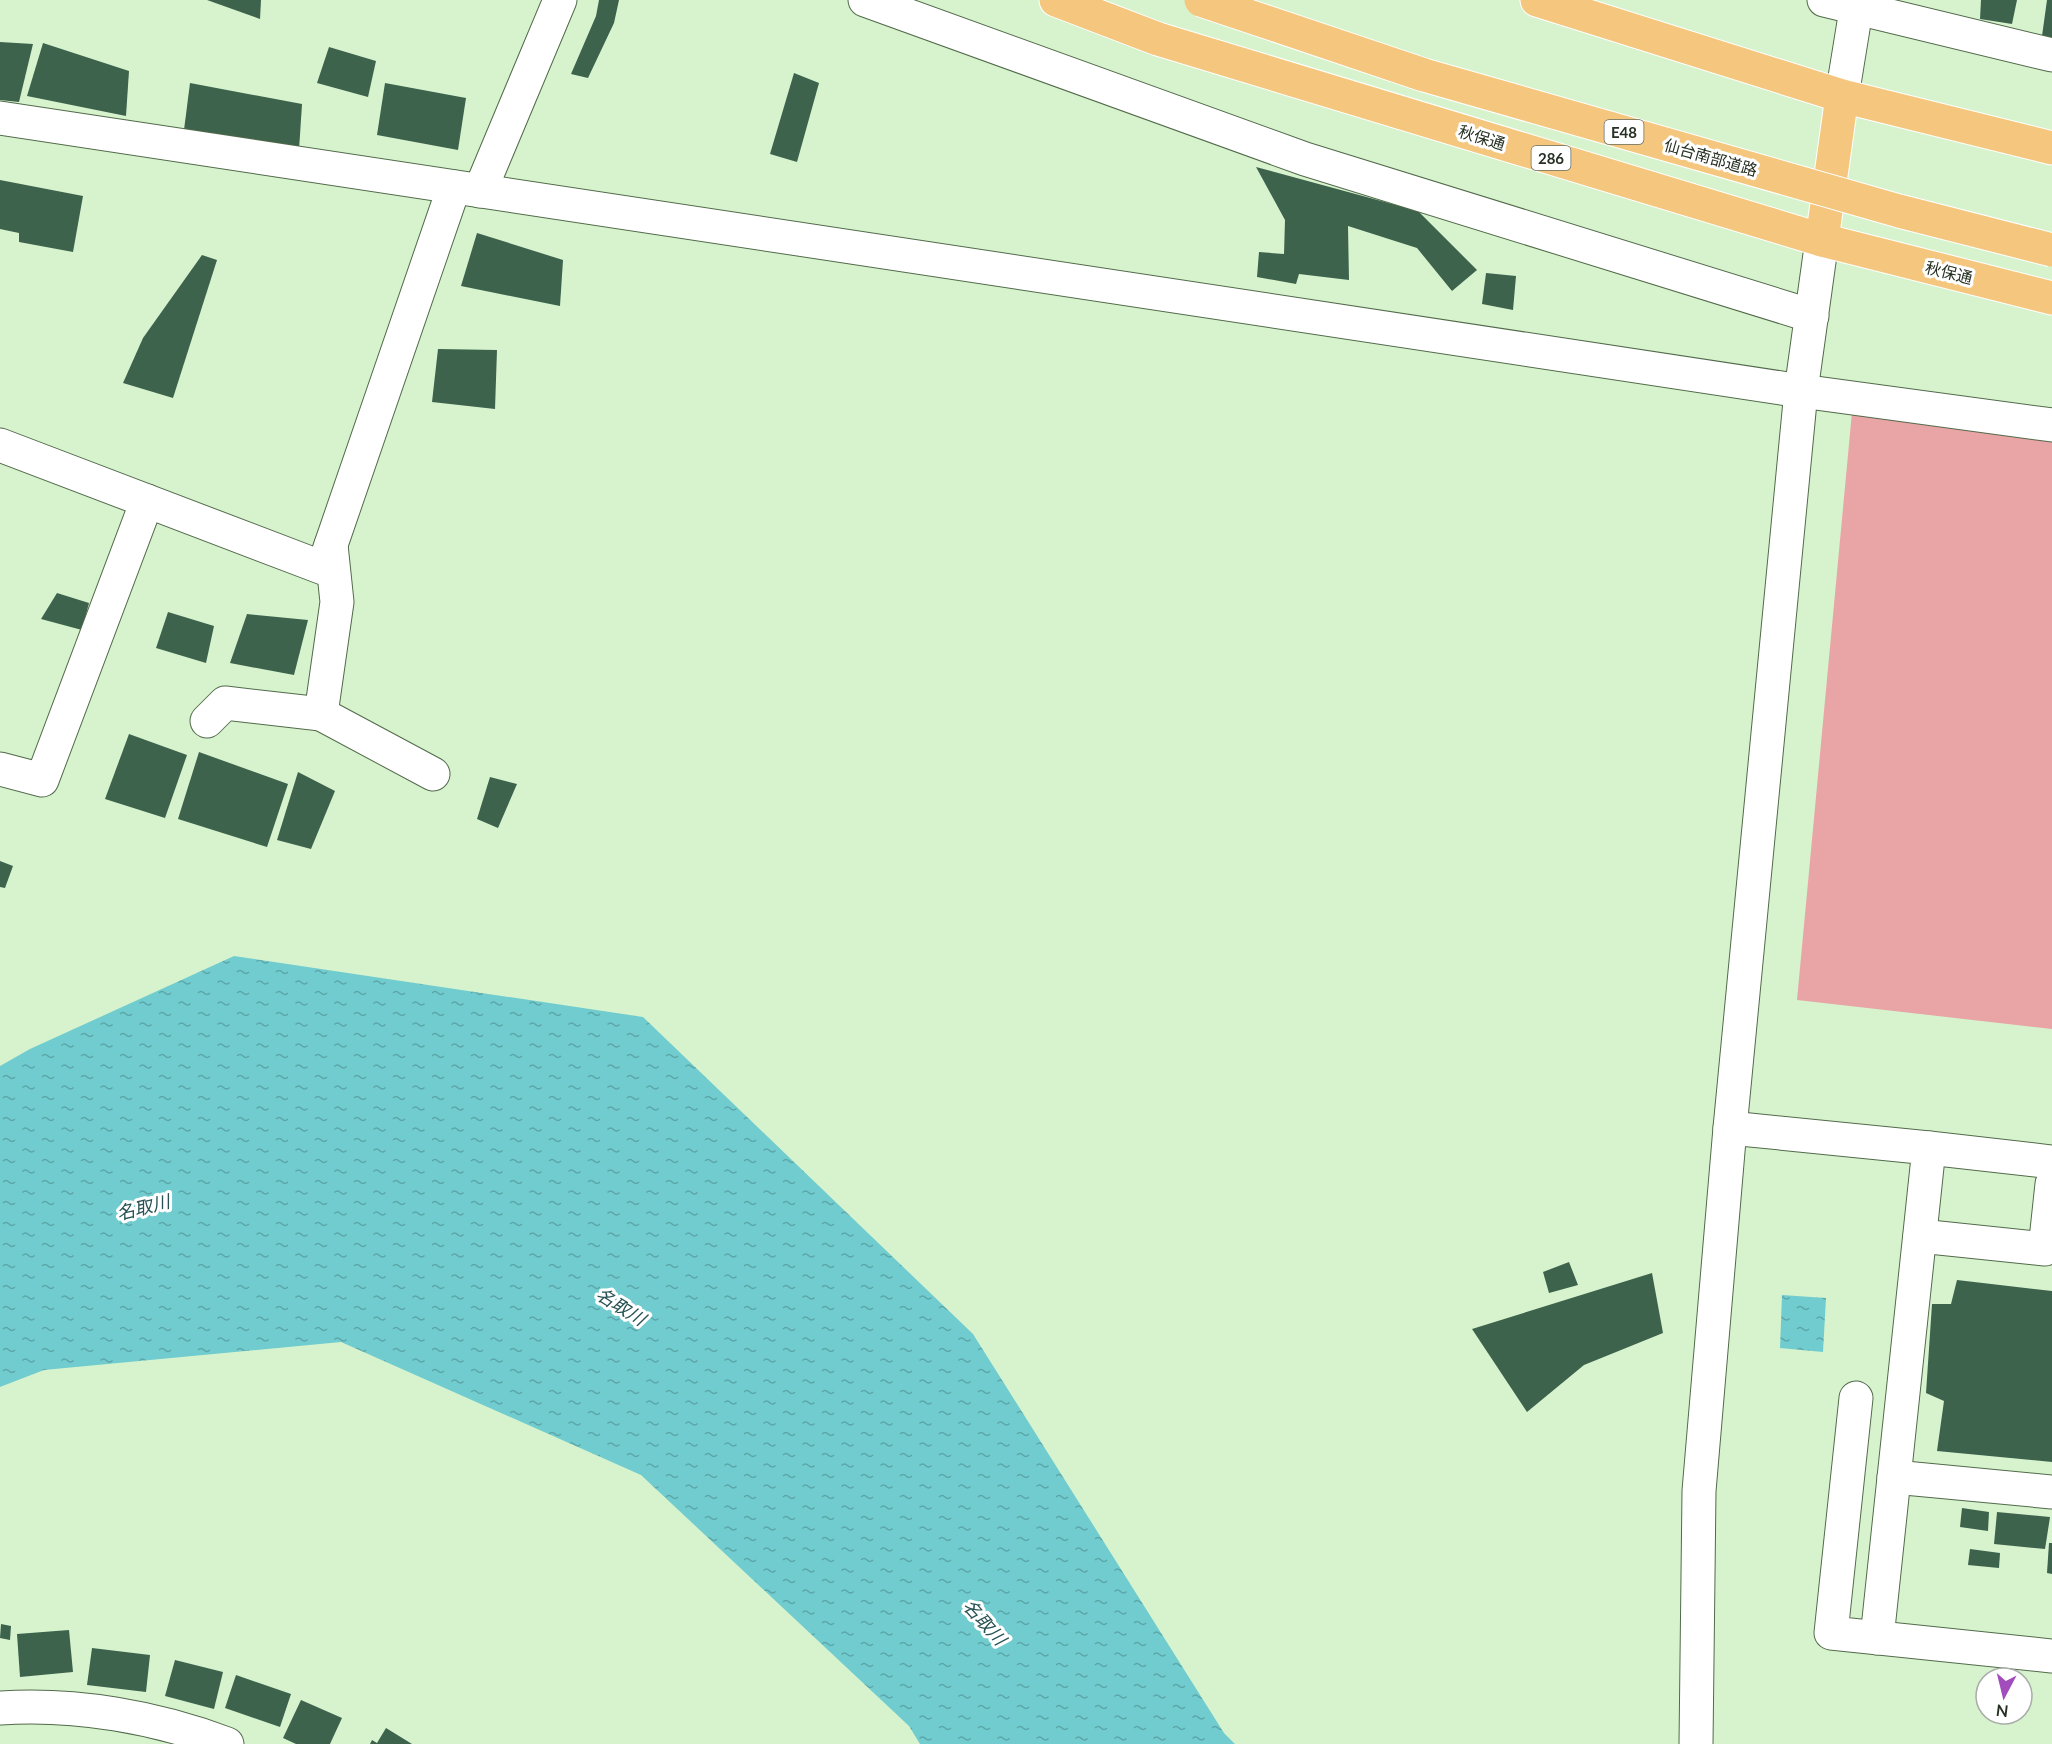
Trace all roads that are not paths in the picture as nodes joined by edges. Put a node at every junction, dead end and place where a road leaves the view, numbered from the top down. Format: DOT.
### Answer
graph roads {
  1 [pos="560,0"];
  2 [pos="865,0"];
  3 [pos="1056,0"];
  4 [pos="1201,0"];
  5 [pos="1537,0"];
  6 [pos="1824,0"];
  7 [pos="1856,10"];
  8 [pos="2052,55"];
  9 [pos="1842,96"];
  10 [pos="0,118"];
  11 [pos="2052,148"];
  12 [pos="467,189"];
  13 [pos="1822,240"];
  14 [pos="2052,250"];
  15 [pos="2052,298"];
  16 [pos="1812,316"];
  17 [pos="1801,391"];
  18 [pos="2052,425"];
  19 [pos="0,445"];
  20 [pos="147,501"];
  21 [pos="331,545"];
  22 [pos="321,714"];
  23 [pos="207,721"];
  24 [pos="0,769"];
  25 [pos="433,774"];
  26 [pos="1730,1128"];
  27 [pos="1929,1149"];
  28 [pos="2052,1162"];
  29 [pos="2052,1184"];
  30 [pos="1920,1236"];
  31 [pos="1856,1398"];
  32 [pos="1894,1477"];
  33 [pos="2052,1492"];
  34 [pos="1877,1638"];
  35 [pos="2052,1656"];
  36 [pos="0,1708"];
  37 [pos="227,1744"];
  38 [pos="1696,1744"];
  1 -- 12 [label="street"];
  2 -- 16 [label="street"];
  3 -- 13 [label="highway, 秋保通 / 286"];
  4 -- 14 [label="highway, 仙台南部道路 / E48, bridge"];
  5 -- 9 [label="highway"];
  6 -- 7 [label="street"];
  7 -- 8 [label="street"];
  7 -- 9 [label="street"];
  9 -- 11 [label="highway"];
  9 -- 13 [label="highway"];
  10 -- 12 [label="street"];
  12 -- 17 [label="street"];
  12 -- 21 [label="street"];
  13 -- 15 [label="highway, 秋保通 / 286"];
  13 -- 16 [label="street"];
  16 -- 17 [label="street"];
  17 -- 18 [label="street"];
  17 -- 26 [label="street"];
  19 -- 20 [label="street"];
  20 -- 21 [label="street"];
  20 -- 24 [label="street"];
  21 -- 22 [label="street"];
  22 -- 23 [label="street"];
  22 -- 25 [label="street"];
  26 -- 27 [label="street"];
  26 -- 38 [label="street"];
  27 -- 28 [label="street"];
  27 -- 30 [label="street"];
  29 -- 30 [label="street"];
  30 -- 32 [label="street"];
  31 -- 34 [label="street"];
  32 -- 33 [label="street"];
  32 -- 34 [label="street"];
  34 -- 35 [label="street"];
  36 -- 37 [label="street"];
}
